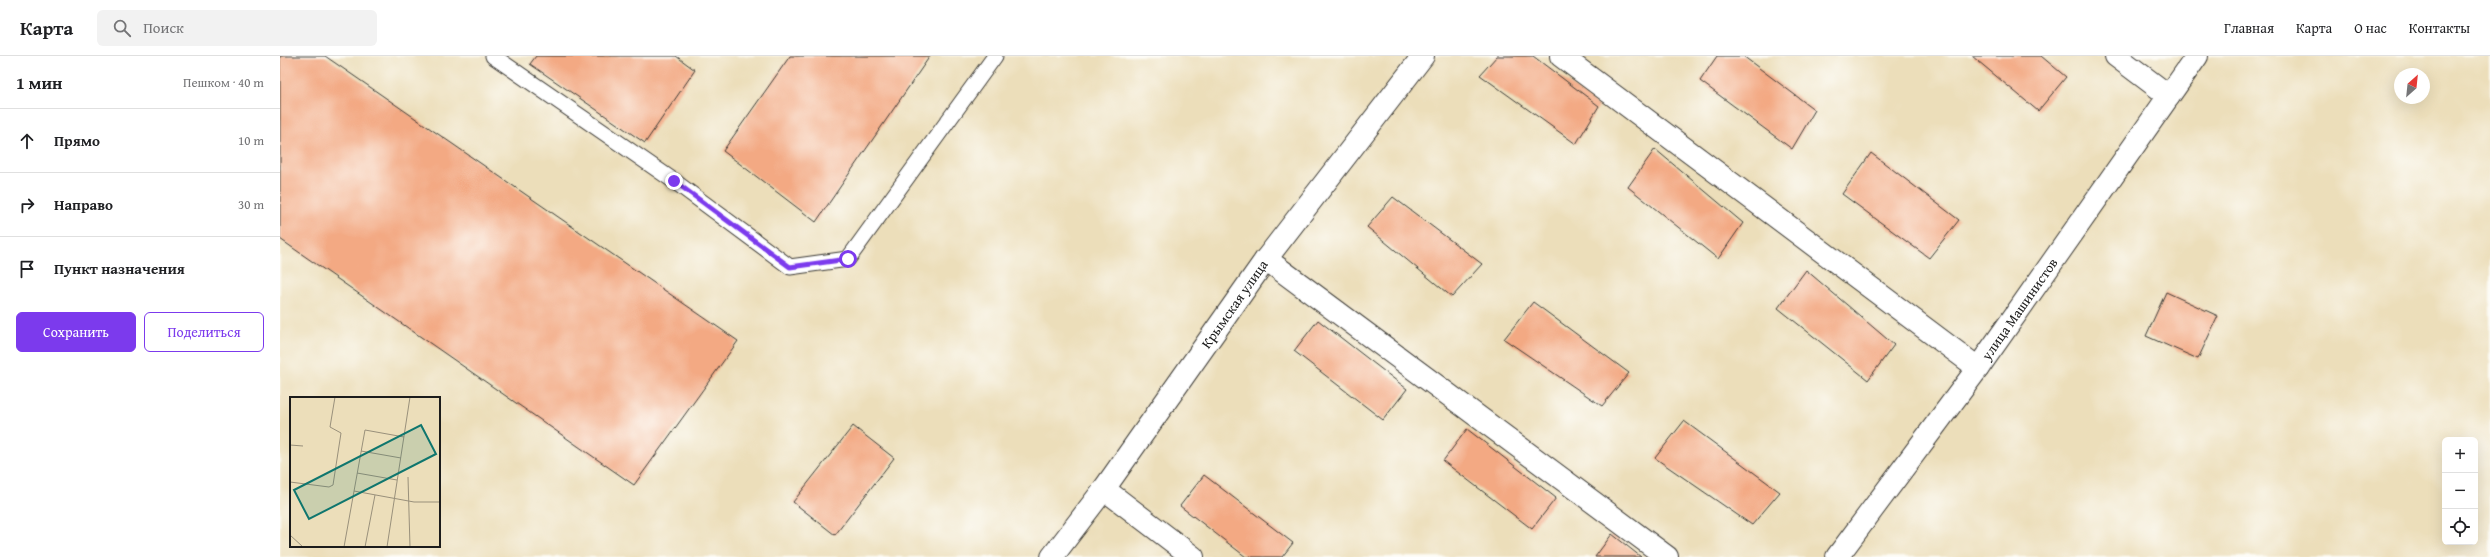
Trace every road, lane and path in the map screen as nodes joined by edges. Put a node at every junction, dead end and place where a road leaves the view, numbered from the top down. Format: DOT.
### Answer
graph roads {
  1 [pos="493,56"];
  2 [pos="995,56"];
  3 [pos="1423,56"];
  4 [pos="1561,56"];
  5 [pos="2116,56"];
  6 [pos="2197,56"];
  7 [pos="2169,96"];
  8 [pos="1266,259"];
  9 [pos="1978,368"];
  10 [pos="1104,488"];
  11 [pos="1052,557"];
  12 [pos="1193,557"];
  13 [pos="1667,557"];
  14 [pos="1837,557"];
  1 -- 2 [label="lane"];
  3 -- 8 [label="street, Крымская улица"];
  4 -- 9 [label="street"];
  5 -- 7 [label="street"];
  6 -- 7 [label="street, улица Машинистов"];
  7 -- 9 [label="street, улица Машинистов"];
  8 -- 10 [label="street, Крымская улица"];
  8 -- 13 [label="street"];
  9 -- 14 [label="street, улица Машинистов"];
  10 -- 11 [label="street, Крымская улица"];
  10 -- 12 [label="street"];
}
